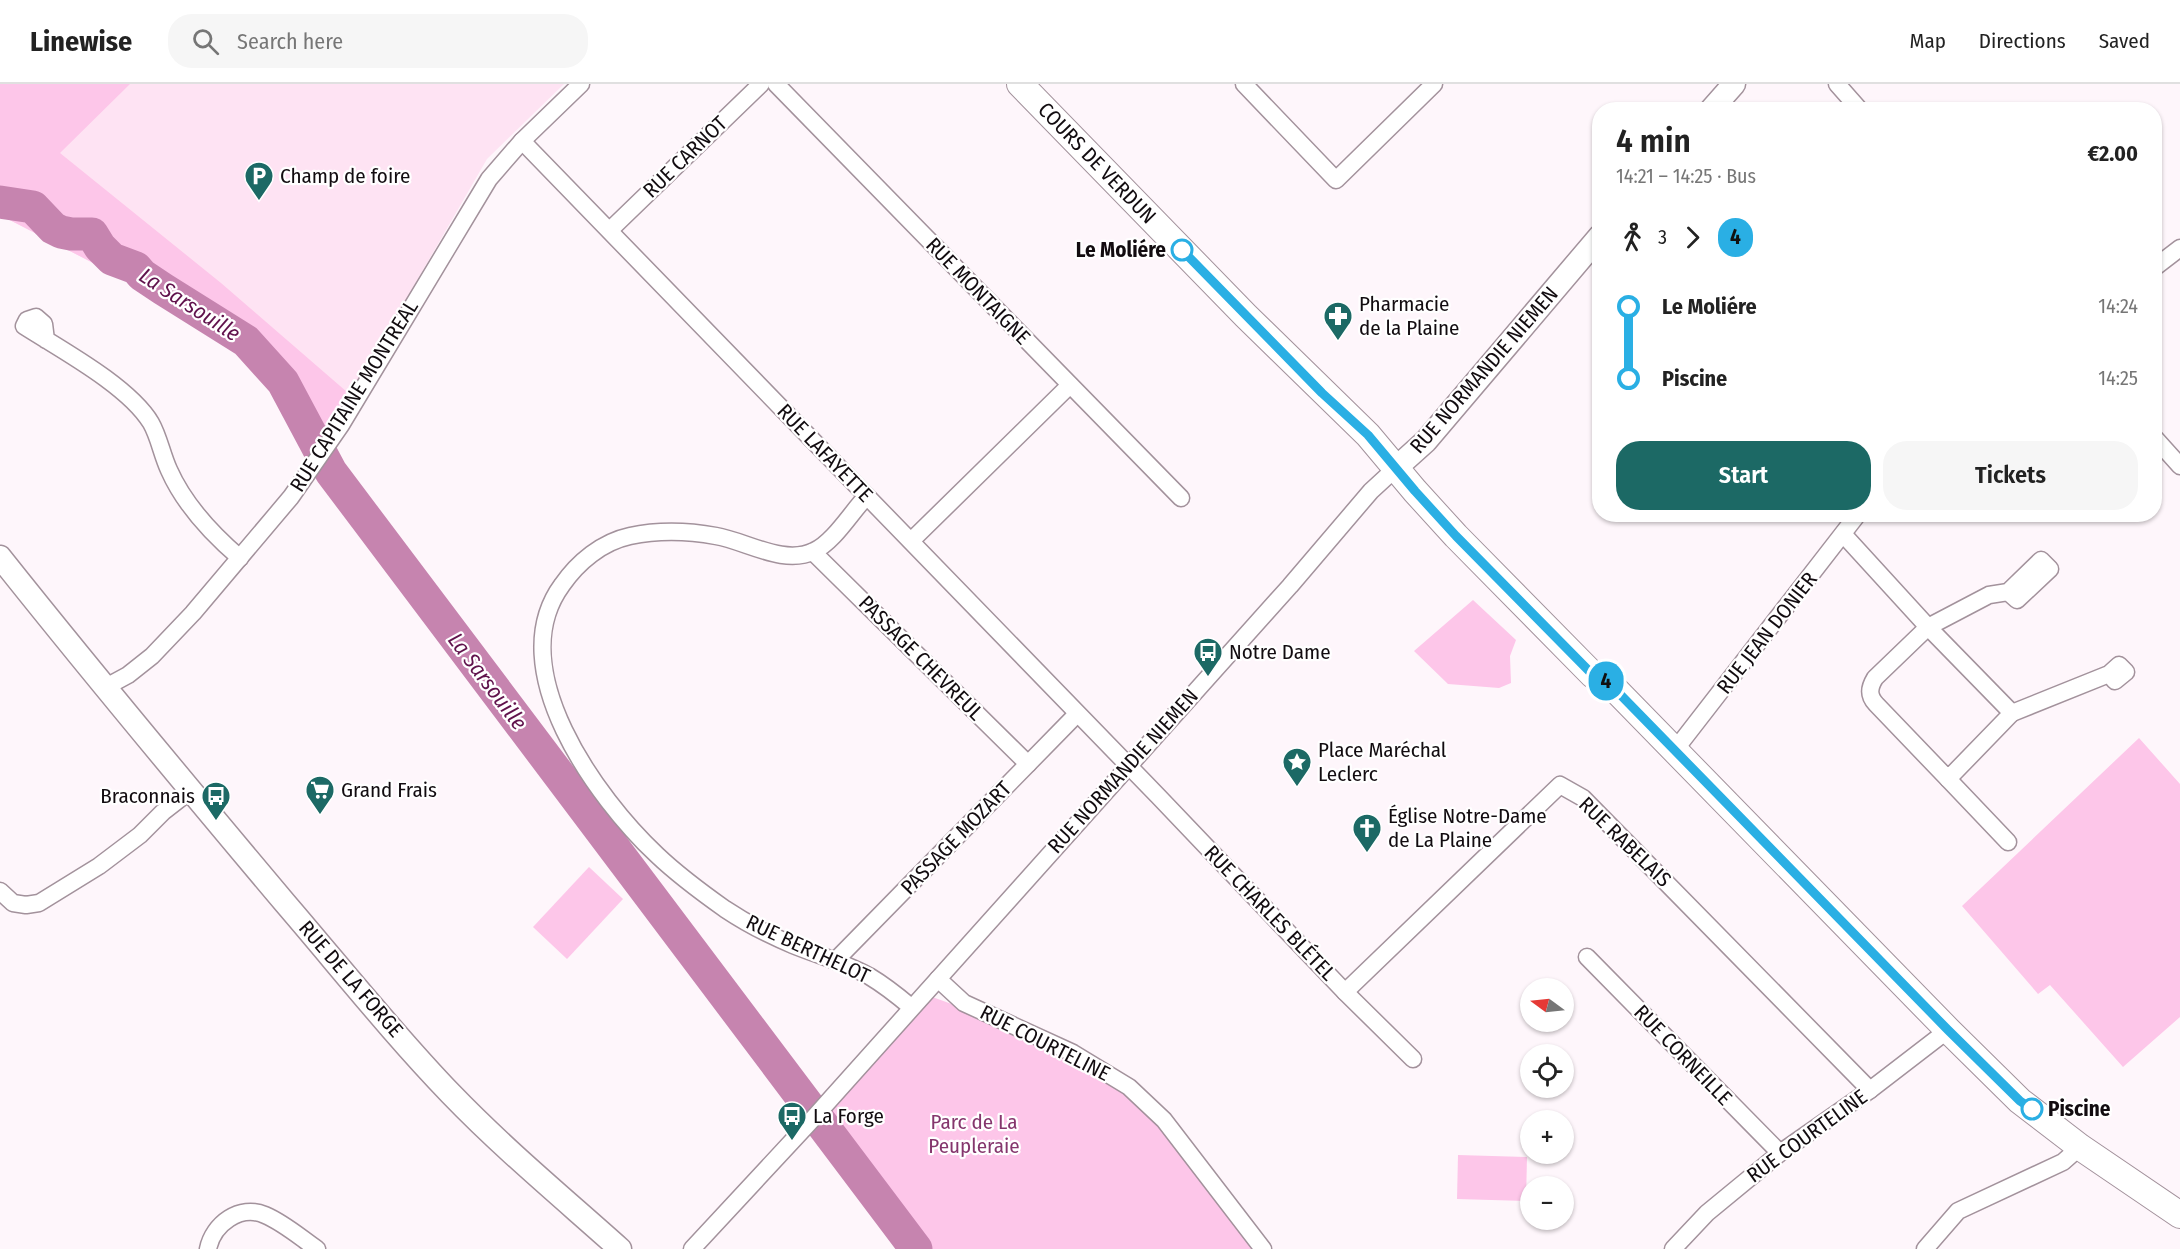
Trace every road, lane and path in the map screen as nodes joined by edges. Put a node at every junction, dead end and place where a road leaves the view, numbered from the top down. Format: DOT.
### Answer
graph roads {
  1 [pos="581,84"];
  2 [pos="761,84"];
  3 [pos="776,84"];
  4 [pos="1020,84"];
  5 [pos="1244,84"];
  6 [pos="1434,84"];
  7 [pos="1734,84"];
  8 [pos="1837,84"];
  9 [pos="1718,102"];
  10 [pos="1853,102"];
  11 [pos="522,141"];
  12 [pos="610,230"];
  13 [pos="2180,248"];
  14 [pos="1592,249"];
  15 [pos="2162,262"];
  16 [pos="46,340"];
  17 [pos="1070,385"];
  18 [pos="2162,446"];
  19 [pos="2180,466"];
  20 [pos="1396,468"];
  21 [pos="867,496"];
  22 [pos="1181,498"];
  23 [pos="1852,522"];
  24 [pos="1844,534"];
  25 [pos="911,541"];
  26 [pos="813,552"];
  27 [pos="0,557"];
  28 [pos="240,558"];
  29 [pos="2008,592"];
  30 [pos="1928,627"];
  31 [pos="2109,674"];
  32 [pos="104,688"];
  33 [pos="2012,713"];
  34 [pos="1077,714"];
  35 [pos="1675,750"];
  36 [pos="1028,764"];
  37 [pos="1128,765"];
  38 [pos="1948,779"];
  39 [pos="190,791"];
  40 [pos="2008,842"];
  41 [pos="0,891"];
  42 [pos="1587,957"];
  43 [pos="835,962"];
  44 [pos="938,979"];
  45 [pos="1345,992"];
  46 [pos="911,1007"];
  47 [pos="1948,1030"];
  48 [pos="1413,1059"];
  49 [pos="1870,1090"];
  50 [pos="2080,1147"];
  51 [pos="1780,1153"];
  52 [pos="2180,1215"];
  53 [pos="208,1249"];
  54 [pos="317,1249"];
  55 [pos="620,1249"];
  56 [pos="692,1249"];
  57 [pos="1263,1249"];
  58 [pos="1673,1249"];
  59 [pos="1925,1249"];
  1 -- 11 [label="street, RUE CAPITAINE MONTREAL"];
  2 -- 12 [label="street, RUE CARNOT"];
  3 -- 17 [label="street, RUE MONTAIGNE"];
  4 -- 20 [label="main road, COURS DE VERDUN"];
  5 -- 6 [label="street"];
  7 -- 9 [label="main road"];
  8 -- 10 [label="street"];
  11 -- 12 [label="street, RUE LAFAYETTE"];
  11 -- 28 [label="street, RUE CAPITAINE MONTREAL"];
  12 -- 21 [label="street, RUE LAFAYETTE"];
  13 -- 15 [label="street"];
  14 -- 20 [label="main road, RUE NORMANDIE NIEMEN"];
  16 -- 28 [label="street"];
  17 -- 22 [label="street, RUE MONTAIGNE"];
  17 -- 25 [label="street"];
  18 -- 19 [label="street"];
  20 -- 35 [label="main road, COURS DE VERDUN"];
  20 -- 37 [label="street, RUE NORMANDIE NIEMEN"];
  21 -- 25 [label="street, RUE LAFAYETTE"];
  21 -- 26 [label="street"];
  23 -- 24 [label="street, RUE JEAN DONIER"];
  24 -- 30 [label="street"];
  24 -- 35 [label="street, RUE JEAN DONIER"];
  25 -- 34 [label="street, RUE LAFAYETTE"];
  26 -- 36 [label="street, PASSAGE CHEVREUL"];
  26 -- 43 [label="street, RUE BERTHELOT"];
  27 -- 32 [label="main road, RUE DE LA FORGE"];
  28 -- 32 [label="street, RUE CAPITAINE MONTREAL"];
  29 -- 30 [label="street"];
  30 -- 33 [label="street"];
  30 -- 38 [label="street"];
  31 -- 33 [label="street"];
  32 -- 39 [label="main road, RUE DE LA FORGE"];
  33 -- 38 [label="street"];
  34 -- 36 [label="street, PASSAGE MOZART"];
  34 -- 37 [label="street, RUE LAFAYETTE"];
  35 -- 47 [label="main road, COURS DE VERDUN"];
  36 -- 43 [label="street, PASSAGE MOZART"];
  37 -- 44 [label="street, RUE NORMANDIE NIEMEN"];
  37 -- 45 [label="street, RUE CHARLES BLÉTEL"];
  38 -- 40 [label="street"];
  39 -- 41 [label="street"];
  39 -- 55 [label="main road, RUE DE LA FORGE"];
  42 -- 51 [label="street, RUE CORNEILLE"];
  43 -- 46 [label="street, RUE BERTHELOT"];
  44 -- 46 [label="street, RUE NORMANDIE NIEMEN"];
  44 -- 57 [label="street, RUE COURTELINE"];
  45 -- 48 [label="street, RUE CHARLES BLÉTEL"];
  45 -- 49 [label="street, RUE RABELAIS"];
  46 -- 56 [label="street, RUE NORMANDIE NIEMEN"];
  47 -- 49 [label="street, RUE COURTELINE"];
  47 -- 50 [label="main road, COURS DE VERDUN"];
  49 -- 51 [label="street, RUE COURTELINE"];
  50 -- 52 [label="main road, COURS DE VERDUN"];
  50 -- 59 [label="street"];
  51 -- 58 [label="street, RUE COURTELINE"];
  53 -- 54 [label="street"];
}
